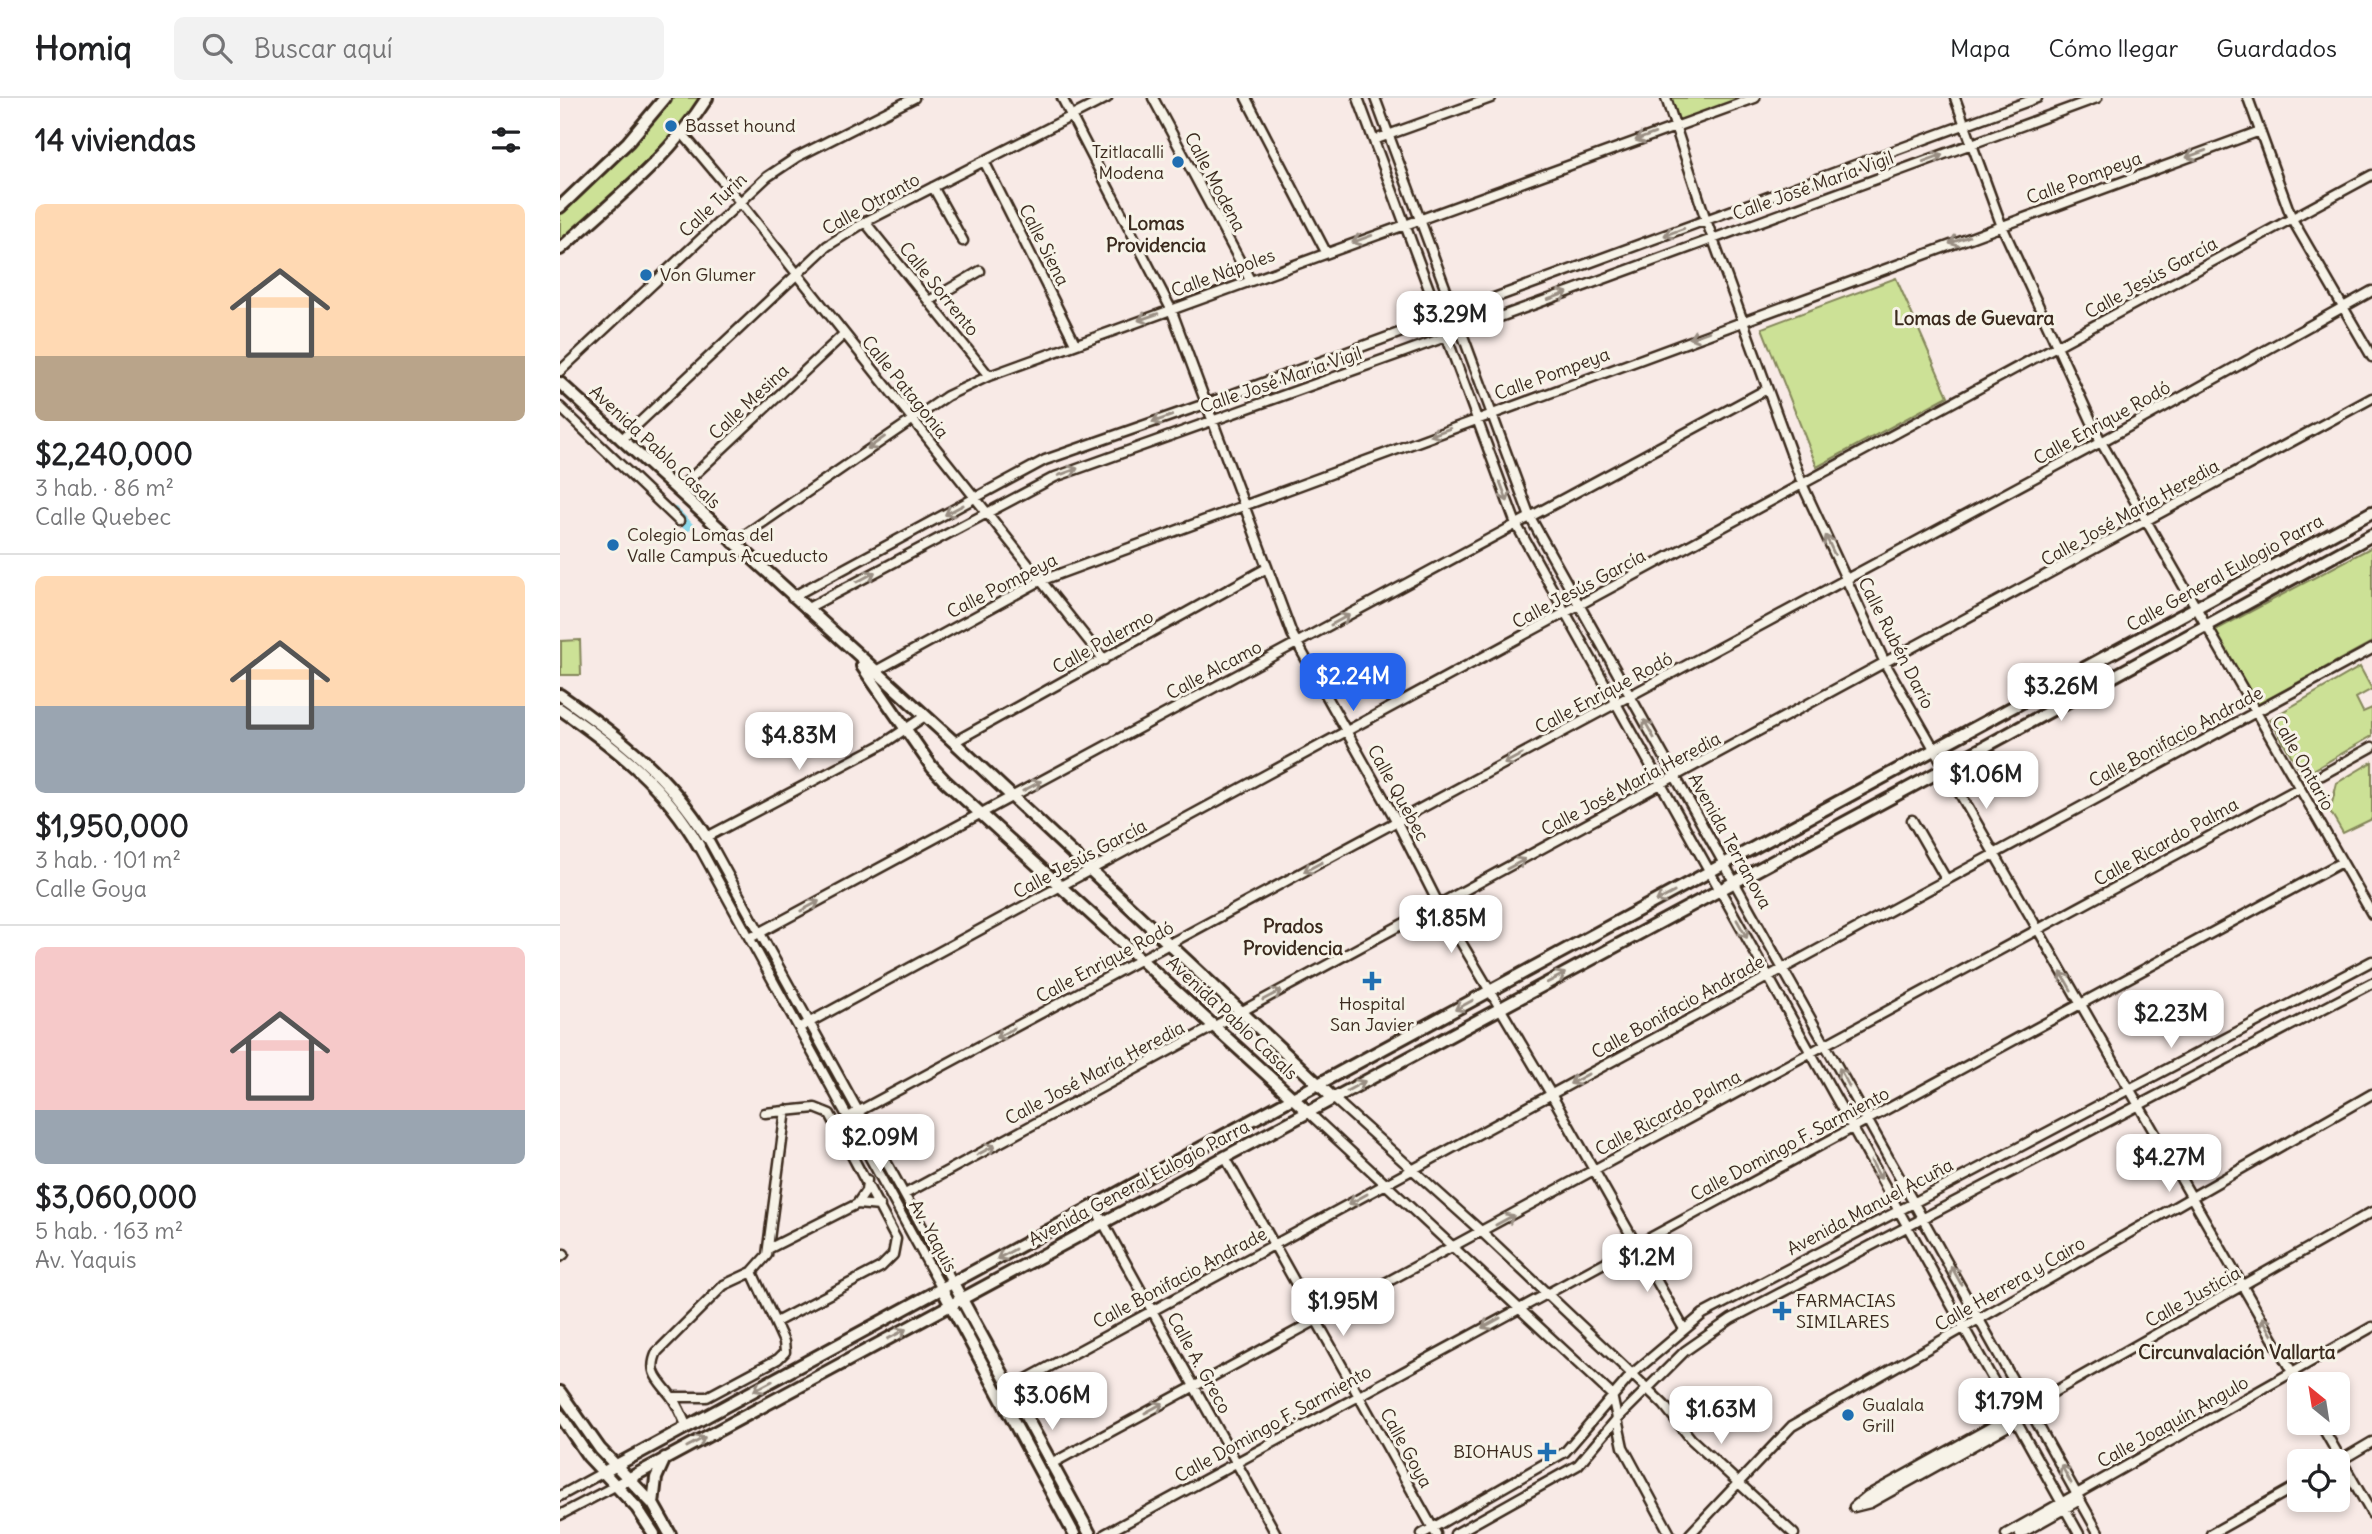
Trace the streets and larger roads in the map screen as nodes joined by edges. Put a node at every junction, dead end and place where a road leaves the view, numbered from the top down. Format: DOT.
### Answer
graph roads {
  1 [pos="665,98"];
  2 [pos="707,98"];
  3 [pos="914,98"];
  4 [pos="1062,98"];
  5 [pos="1107,98"];
  6 [pos="1153,98"];
  7 [pos="1246,98"];
  8 [pos="1358,98"];
  9 [pos="1375,98"];
  10 [pos="1491,98"];
  11 [pos="1667,98"];
  12 [pos="1755,98"];
  13 [pos="1955,98"];
  14 [pos="2037,98"];
  15 [pos="2097,98"];
  16 [pos="2248,98"];
  17 [pos="1072,117"];
  18 [pos="1964,125"];
  19 [pos="1675,127"];
  20 [pos="2260,131"];
  21 [pos="682,133"];
  22 [pos="1388,135"];
  23 [pos="1374,140"];
  24 [pos="1971,144"];
  25 [pos="984,161"];
  26 [pos="2372,175"];
  27 [pos="933,187"];
  28 [pos="740,202"];
  29 [pos="560,207"];
  30 [pos="1418,218"];
  31 [pos="2292,219"];
  32 [pos="1706,220"];
  33 [pos="865,222"];
  34 [pos="1404,223"];
  35 [pos="2001,225"];
  36 [pos="1713,239"];
  37 [pos="964,241"];
  38 [pos="560,249"];
  39 [pos="1326,252"];
  40 [pos="980,271"];
  41 [pos="795,274"];
  42 [pos="1250,280"];
  43 [pos="2372,291"];
  44 [pos="929,301"];
  45 [pos="2343,307"];
  46 [pos="1171,309"];
  47 [pos="1453,313"];
  48 [pos="1439,318"];
  49 [pos="1742,320"];
  50 [pos="1461,332"];
  51 [pos="843,335"];
  52 [pos="1446,337"];
  53 [pos="1075,343"];
  54 [pos="2059,346"];
  55 [pos="2372,357"];
  56 [pos="560,371"];
  57 [pos="989,376"];
  58 [pos="560,383"];
  59 [pos="1767,389"];
  60 [pos="2372,398"];
  61 [pos="1206,404"];
  62 [pos="560,407"];
  63 [pos="1491,413"];
  64 [pos="1477,418"];
  65 [pos="911,420"];
  66 [pos="1213,420"];
  67 [pos="621,440"];
  68 [pos="2101,442"];
  69 [pos="1802,486"];
  70 [pos="677,491"];
  71 [pos="974,499"];
  72 [pos="1244,505"];
  73 [pos="2372,512"];
  74 [pos="985,513"];
  75 [pos="1530,517"];
  76 [pos="679,521"];
  77 [pos="2147,522"];
  78 [pos="1516,524"];
  79 [pos="2372,534"];
  80 [pos="733,543"];
  81 [pos="1267,568"];
  82 [pos="1845,578"];
  83 [pos="1040,581"];
  84 [pos="792,597"];
  85 [pos="1580,607"];
  86 [pos="2196,608"];
  87 [pos="806,609"];
  88 [pos="1567,614"];
  89 [pos="2206,625"];
  90 [pos="1297,643"];
  91 [pos="2372,649"];
  92 [pos="1104,660"];
  93 [pos="1886,665"];
  94 [pos="871,673"];
  95 [pos="560,695"];
  96 [pos="1630,696"];
  97 [pos="1617,704"];
  98 [pos="560,709"];
  99 [pos="2255,712"];
  100 [pos="925,716"];
  101 [pos="906,730"];
  102 [pos="1347,733"];
  103 [pos="954,743"];
  104 [pos="2372,747"];
  105 [pos="1936,751"];
  106 [pos="1946,768"];
  107 [pos="2322,775"];
  108 [pos="1676,778"];
  109 [pos="1662,785"];
  110 [pos="2299,788"];
  111 [pos="1012,797"];
  112 [pos="983,813"];
  113 [pos="1912,820"];
  114 [pos="1398,822"];
  115 [pos="703,841"];
  116 [pos="1993,854"];
  117 [pos="2342,862"];
  118 [pos="1725,865"];
  119 [pos="1091,871"];
  120 [pos="1711,872"];
  121 [pos="1946,879"];
  122 [pos="1735,882"];
  123 [pos="1063,886"];
  124 [pos="1720,890"];
  125 [pos="1439,905"];
  126 [pos="2372,914"];
  127 [pos="2037,931"];
  128 [pos="761,932"];
  129 [pos="750,938"];
  130 [pos="1170,945"];
  131 [pos="1143,960"];
  132 [pos="2372,961"];
  133 [pos="1783,968"];
  134 [pos="1768,976"];
  135 [pos="2372,983"];
  136 [pos="1489,992"];
  137 [pos="2080,1006"];
  138 [pos="1498,1009"];
  139 [pos="1241,1012"];
  140 [pos="810,1022"];
  141 [pos="1215,1026"];
  142 [pos="799,1028"];
  143 [pos="1827,1046"];
  144 [pos="1812,1054"];
  145 [pos="1318,1084"];
  146 [pos="2129,1089"];
  147 [pos="1551,1094"];
  148 [pos="2372,1094"];
  149 [pos="1293,1098"];
  150 [pos="1333,1098"];
  151 [pos="2138,1105"];
  152 [pos="786,1110"];
  153 [pos="859,1111"];
  154 [pos="1308,1112"];
  155 [pos="765,1113"];
  156 [pos="848,1117"];
  157 [pos="1868,1120"];
  158 [pos="1853,1128"];
  159 [pos="1225,1157"];
  160 [pos="1412,1170"];
  161 [pos="1594,1171"];
  162 [pos="867,1180"];
  163 [pos="1385,1184"];
  164 [pos="905,1195"];
  165 [pos="2193,1197"];
  166 [pos="1915,1202"];
  167 [pos="857,1204"];
  168 [pos="880,1206"];
  169 [pos="1094,1206"];
  170 [pos="1899,1210"];
  171 [pos="2372,1212"];
  172 [pos="1924,1218"];
  173 [pos="1103,1223"];
  174 [pos="1908,1226"];
  175 [pos="1482,1232"];
  176 [pos="1274,1245"];
  177 [pos="1636,1245"];
  178 [pos="1450,1247"];
  179 [pos="770,1248"];
  180 [pos="752,1272"];
  181 [pos="953,1283"];
  182 [pos="2245,1287"];
  183 [pos="942,1289"];
  184 [pos="1546,1293"];
  185 [pos="961,1299"];
  186 [pos="950,1305"];
  187 [pos="1517,1309"];
  188 [pos="1152,1311"];
  189 [pos="1316,1319"];
  190 [pos="1980,1319"];
  191 [pos="776,1322"];
  192 [pos="2372,1327"];
  193 [pos="1964,1328"];
  194 [pos="1684,1329"];
  195 [pos="790,1371"];
  196 [pos="2291,1372"];
  197 [pos="2294,1372"];
  198 [pos="1632,1374"];
  199 [pos="2287,1376"];
  200 [pos="1194,1386"];
  201 [pos="798,1387"];
  202 [pos="1010,1388"];
  203 [pos="1647,1388"];
  204 [pos="560,1392"];
  205 [pos="999,1394"];
  206 [pos="1359,1395"];
  207 [pos="1612,1395"];
  208 [pos="674,1398"];
  209 [pos="2028,1406"];
  210 [pos="560,1415"];
  211 [pos="2015,1418"];
  212 [pos="1616,1420"];
  213 [pos="690,1425"];
  214 [pos="2372,1442"];
  215 [pos="1958,1450"];
  216 [pos="2350,1455"];
  217 [pos="666,1458"];
  218 [pos="1236,1462"];
  219 [pos="1051,1464"];
  220 [pos="616,1466"];
  221 [pos="603,1473"];
  222 [pos="628,1478"];
  223 [pos="2350,1479"];
  224 [pos="1737,1481"];
  225 [pos="615,1486"];
  226 [pos="2287,1490"];
  227 [pos="560,1496"];
  228 [pos="2079,1497"];
  229 [pos="653,1504"];
  230 [pos="2063,1506"];
  231 [pos="2372,1514"];
  232 [pos="560,1515"];
  233 [pos="1434,1531"];
  234 [pos="654,1534"];
  235 [pos="670,1534"];
  236 [pos="1074,1534"];
  237 [pos="1090,1534"];
  238 [pos="1105,1534"];
  239 [pos="1276,1534"];
  240 [pos="1422,1534"];
  241 [pos="1455,1534"];
  242 [pos="1670,1534"];
  243 [pos="1690,1534"];
  244 [pos="1794,1534"];
  245 [pos="2006,1534"];
  246 [pos="2020,1534"];
  247 [pos="2079,1534"];
  248 [pos="2099,1534"];
  249 [pos="2211,1534"];
  1 -- 29 [label="street"];
  2 -- 21 [label="street"];
  3 -- 28 [label="street, Calle Turín"];
  4 -- 17 [label="street, Calle Quebec"];
  5 -- 17 [label="street, Calle Otranto"];
  6 -- 42 [label="street, Calle Modena"];
  7 -- 39 [label="street"];
  8 -- 23 [label="street, Avenida Terranova"];
  9 -- 22 [label="street, Avenida Terranova"];
  10 -- 22 [label="street"];
  11 -- 19 [label="street, Calle Rubén Darío"];
  12 -- 19 [label="street, Calle Nápoles"];
  13 -- 18 [label="street, Calle Ontario"];
  14 -- 18 [label="street, Calle José María Vigil"];
  15 -- 24 [label="street, Calle José María Vigil"];
  16 -- 20 [label="street"];
  17 -- 25 [label="street, Calle Otranto"];
  17 -- 46 [label="street, Calle Quebec"];
  18 -- 24 [label="street, Calle Ontario"];
  18 -- 32 [label="street, Calle José María Vigil"];
  19 -- 30 [label="street, Calle Nápoles, one-way"];
  19 -- 32 [label="street, Calle Rubén Darío"];
  20 -- 31 [label="street"];
  20 -- 35 [label="street, Calle Pompeya, one-way"];
  21 -- 28 [label="street, Calle Patagonia"];
  21 -- 38 [label="street"];
  22 -- 23 [label="street"];
  22 -- 30 [label="street, Avenida Terranova"];
  23 -- 34 [label="street, Avenida Terranova"];
  24 -- 35 [label="street, Calle Ontario"];
  36 -- 24 [label="street, Calle José María Vigil, one-way"];
  25 -- 27 [label="street, Calle Otranto"];
  25 -- 53 [label="street, Calle Siena"];
  26 -- 31 [label="street, Calle Jesús García"];
  27 -- 33 [label="street, Calle Otranto"];
  27 -- 37 [label="street"];
  28 -- 41 [label="street, Calle Patagonia"];
  28 -- 56 [label="street, Calle Turín"];
  30 -- 34 [label="street, Calle Nápoles"];
  30 -- 47 [label="street, Avenida Terranova"];
  31 -- 45 [label="street"];
  31 -- 54 [label="street, Calle Jesús García"];
  32 -- 36 [label="street, Calle Rubén Darío"];
  32 -- 47 [label="street, Calle José María Vigil, one-way"];
  33 -- 41 [label="street, Calle Otranto"];
  33 -- 44 [label="street, Calle Sorrento"];
  34 -- 39 [label="street, Calle Nápoles, one-way"];
  34 -- 48 [label="street, Avenida Terranova"];
  35 -- 49 [label="street, Calle Pompeya, one-way"];
  35 -- 54 [label="street, Calle Ontario"];
  36 -- 49 [label="street, Calle Rubén Darío"];
  50 -- 36 [label="street, Calle José María Vigil, one-way"];
  39 -- 42 [label="street, Calle Nápoles"];
  40 -- 44 [label="street"];
  41 -- 51 [label="street, Calle Patagonia"];
  41 -- 67 [label="street, Calle Otranto"];
  42 -- 46 [label="street, Calle Nápoles"];
  43 -- 45 [label="street, Calle Enrique Rodó"];
  44 -- 57 [label="street, Calle Sorrento"];
  45 -- 55 [label="street"];
  45 -- 68 [label="street, Calle Enrique Rodó"];
  46 -- 53 [label="street, Calle Nápoles, one-way"];
  46 -- 61 [label="street, Calle Quebec"];
  47 -- 48 [label="street, Calle José María Vigil"];
  47 -- 50 [label="street, Avenida Terranova"];
  48 -- 52 [label="street, Avenida Terranova"];
  48 -- 61 [label="street, Calle José María Vigil"];
  49 -- 59 [label="street, Calle Rubén Darío"];
  49 -- 63 [label="street, Calle Pompeya, one-way"];
  50 -- 52 [label="street, Calle José María Vigil"];
  50 -- 63 [label="street, Avenida Terranova"];
  51 -- 65 [label="street, Calle Patagonia"];
  51 -- 70 [label="street, Calle Mesina"];
  52 -- 64 [label="street, Avenida Terranova"];
  52 -- 66 [label="street, Calle José María Vigil"];
  53 -- 57 [label="street, Calle Nápoles"];
  54 -- 68 [label="street, Calle Ontario"];
  54 -- 69 [label="street, Calle Jesús García"];
  57 -- 65 [label="street, Calle Nápoles"];
  58 -- 67 [label="street, Avenida Pablo Casals"];
  59 -- 69 [label="street, Calle Rubén Darío"];
  59 -- 75 [label="street, Calle Alcamo"];
  60 -- 77 [label="street, Calle José María Heredia"];
  61 -- 66 [label="street, Calle Quebec"];
  61 -- 71 [label="street, Calle José María Vigil, one-way"];
  62 -- 76 [label="street"];
  63 -- 64 [label="street, Calle Pompeya"];
  63 -- 75 [label="street, Avenida Terranova"];
  64 -- 72 [label="street, Calle Pompeya, one-way"];
  64 -- 78 [label="street, Avenida Terranova, one-way"];
  65 -- 71 [label="street, Calle Patagonia"];
  65 -- 80 [label="street, Calle Nápoles, one-way"];
  66 -- 72 [label="street, Calle Quebec"];
  74 -- 66 [label="street, Calle José María Vigil, one-way"];
  67 -- 70 [label="street, Avenida Pablo Casals"];
  68 -- 77 [label="street, Calle Ontario"];
  68 -- 82 [label="street, Calle Enrique Rodó"];
  82 -- 69 [label="street, Calle Rubén Darío, one-way"];
  69 -- 85 [label="street, Calle Jesús García"];
  70 -- 80 [label="street, Avenida Pablo Casals"];
  71 -- 74 [label="street, Calle Patagonia"];
  71 -- 84 [label="street, Calle José María Vigil, one-way"];
  72 -- 81 [label="street, Calle Quebec"];
  72 -- 83 [label="street, Calle Pompeya"];
  73 -- 86 [label="street, Calle General Eulogio Parra"];
  74 -- 83 [label="street, Calle Patagonia"];
  87 -- 74 [label="street, Calle José María Vigil, one-way"];
  75 -- 78 [label="street, Calle Alcamo"];
  75 -- 85 [label="street, Avenida Terranova"];
  77 -- 86 [label="street, Calle Ontario"];
  77 -- 93 [label="street, Calle José María Heredia"];
  78 -- 88 [label="street, Avenida Terranova"];
  90 -- 78 [label="street, Calle Alcamo, one-way"];
  79 -- 89 [label="street, Calle General Eulogio Parra"];
  80 -- 84 [label="street, Avenida Pablo Casals"];
  81 -- 90 [label="street, Calle Quebec"];
  81 -- 92 [label="street, Calle Palermo"];
  82 -- 93 [label="street, Calle Rubén Darío"];
  82 -- 96 [label="street, Calle Enrique Rodó"];
  83 -- 92 [label="street, Calle Patagonia"];
  83 -- 94 [label="street, Calle Pompeya"];
  84 -- 87 [label="street, Avenida Pablo Casals"];
  85 -- 88 [label="street, Calle Jesús García"];
  85 -- 96 [label="street, Avenida Terranova"];
  86 -- 89 [label="street, Calle Ontario"];
  86 -- 105 [label="street, Calle General Eulogio Parra"];
  87 -- 94 [label="street, Avenida Pablo Casals"];
  88 -- 97 [label="street, Avenida Terranova"];
  88 -- 102 [label="street, Calle Jesús García"];
  89 -- 99 [label="street, Calle Ontario"];
  89 -- 106 [label="street, Calle General Eulogio Parra"];
  90 -- 102 [label="street, Calle Quebec"];
  111 -- 90 [label="street, Calle Alcamo, one-way"];
  91 -- 99 [label="street, Calle Bonifacio Andrade"];
  92 -- 103 [label="street, Calle Palermo"];
  93 -- 105 [label="street, Calle Rubén Darío"];
  93 -- 108 [label="street, Calle José María Heredia"];
  94 -- 100 [label="street, Avenida Pablo Casals"];
  94 -- 101 [label="street, Avenida Pablo Casals"];
  95 -- 115 [label="street"];
  96 -- 97 [label="street, Calle Enrique Rodó"];
  108 -- 96 [label="street, Avenida Terranova, one-way"];
  97 -- 109 [label="street, Avenida Terranova"];
  97 -- 114 [label="street, Calle Enrique Rodó, one-way"];
  98 -- 115 [label="street"];
  99 -- 110 [label="street, Calle Ontario"];
  99 -- 116 [label="street, Calle Bonifacio Andrade"];
  100 -- 101 [label="street"];
  100 -- 103 [label="street, Avenida Pablo Casals"];
  101 -- 112 [label="street, Avenida Pablo Casals"];
  101 -- 115 [label="street"];
  102 -- 114 [label="street, Calle Quebec"];
  102 -- 119 [label="street, Calle Jesús García"];
  103 -- 111 [label="street, Avenida Pablo Casals"];
  104 -- 107 [label="street"];
  105 -- 106 [label="street, Calle Rubén Darío"];
  105 -- 118 [label="street, Calle General Eulogio Parra"];
  106 -- 116 [label="street, Calle Rubén Darío"];
  106 -- 122 [label="street, Calle General Eulogio Parra"];
  108 -- 109 [label="street, Calle José María Heredia"];
  108 -- 118 [label="street, Avenida Terranova"];
  109 -- 120 [label="street, Avenida Terranova"];
  125 -- 109 [label="street, Calle José María Heredia, one-way"];
  110 -- 117 [label="street, Calle Ontario"];
  110 -- 127 [label="street, Calle Ricardo Palma"];
  111 -- 112 [label="street, Calle Alcamo"];
  111 -- 119 [label="street, Avenida Pablo Casals"];
  112 -- 123 [label="street, Avenida Pablo Casals"];
  128 -- 112 [label="street, Calle Alcamo, one-way"];
  113 -- 121 [label="street"];
  114 -- 125 [label="street, Calle Quebec"];
  114 -- 130 [label="street, Calle Enrique Rodó, one-way"];
  115 -- 128 [label="street, Av. Yaquis"];
  115 -- 129 [label="street, Av. Yaquis"];
  116 -- 121 [label="street, Calle Bonifacio Andrade"];
  116 -- 127 [label="street, Calle Rubén Darío"];
  117 -- 126 [label="street, Calle Ontario"];
  117 -- 137 [label="street, Calle Domingo F. Sarmiento"];
  118 -- 120 [label="street, Avenida General Eulogio Parra"];
  118 -- 122 [label="street, Avenida Terranova"];
  119 -- 123 [label="street, Calle Jesús García"];
  119 -- 130 [label="street, Avenida Pablo Casals"];
  120 -- 124 [label="street, Avenida Terranova"];
  120 -- 136 [label="street, Avenida General Eulogio Parra, one-way"];
  121 -- 133 [label="street, Calle Bonifacio Andrade"];
  122 -- 124 [label="street, Avenida General Eulogio Parra"];
  122 -- 133 [label="street, Avenida Terranova"];
  123 -- 131 [label="street, Avenida Pablo Casals"];
  123 -- 140 [label="street, Calle Jesús García"];
  124 -- 134 [label="street, Avenida Terranova, one-way"];
  138 -- 124 [label="street, Avenida General Eulogio Parra, one-way"];
  125 -- 136 [label="street, Calle Quebec"];
  139 -- 125 [label="street, Calle José María Heredia, one-way"];
  137 -- 127 [label="street, Calle Rubén Darío, one-way"];
  127 -- 143 [label="street, Calle Ricardo Palma"];
  128 -- 129 [label="street, Calle Alcamo"];
  128 -- 140 [label="street, Av. Yaquis"];
  129 -- 142 [label="street, Av. Yaquis"];
  130 -- 131 [label="street, Calle Enrique Rodó"];
  130 -- 139 [label="street, Avenida Pablo Casals"];
  131 -- 141 [label="street, Avenida Pablo Casals"];
  131 -- 153 [label="street, Calle Enrique Rodó, one-way"];
  132 -- 146 [label="street, Avenida Manuel Acuña"];
  133 -- 134 [label="street, Calle Bonifacio Andrade"];
  133 -- 143 [label="street, Avenida Terranova"];
  134 -- 144 [label="street, Avenida Terranova"];
  134 -- 147 [label="street, Calle Bonifacio Andrade, one-way"];
  135 -- 151 [label="street, Avenida Manuel Acuña"];
  136 -- 138 [label="street, Calle Quebec"];
  136 -- 145 [label="street, Avenida General Eulogio Parra, one-way"];
  137 -- 146 [label="street, Calle Rubén Darío"];
  137 -- 157 [label="street, Calle Domingo F. Sarmiento"];
  138 -- 147 [label="street, Calle Quebec"];
  150 -- 138 [label="street, Avenida General Eulogio Parra, one-way"];
  139 -- 141 [label="street, Calle José María Heredia"];
  139 -- 145 [label="street, Avenida Pablo Casals"];
  140 -- 142 [label="street, Calle Jesús García"];
  140 -- 153 [label="street, Av. Yaquis"];
  141 -- 149 [label="street, Avenida Pablo Casals"];
  164 -- 141 [label="street, Calle José María Heredia, one-way"];
  142 -- 156 [label="street, Av. Yaquis"];
  143 -- 144 [label="street, Calle Ricardo Palma"];
  157 -- 143 [label="street, Avenida Terranova, one-way"];
  144 -- 158 [label="street, Avenida Terranova"];
  144 -- 161 [label="street, Calle Ricardo Palma"];
  145 -- 149 [label="street, Avenida General Eulogio Parra"];
  145 -- 150 [label="street, Avenida Pablo Casals"];
  146 -- 151 [label="street, Calle Rubén Darío"];
  146 -- 166 [label="street, Avenida Manuel Acuña"];
  147 -- 160 [label="street, Calle Bonifacio Andrade"];
  147 -- 161 [label="street, Calle Quebec"];
  148 -- 165 [label="street, Calle Herrera y Cairo"];
  149 -- 154 [label="street, Avenida Pablo Casals"];
  149 -- 169 [label="street, Avenida General Eulogio Parra"];
  150 -- 154 [label="street, Avenida General Eulogio Parra"];
  150 -- 160 [label="street, Avenida Pablo Casals"];
  151 -- 165 [label="street, Calle Rubén Darío"];
  151 -- 172 [label="street, Avenida Manuel Acuña"];
  152 -- 155 [label="street"];
  152 -- 162 [label="street"];
  152 -- 179 [label="street"];
  153 -- 156 [label="street, Calle Enrique Rodó"];
  153 -- 164 [label="street, Av. Yaquis"];
  154 -- 159 [label="street, Avenida General Eulogio Parra"];
  154 -- 163 [label="street, Avenida Pablo Casals"];
  156 -- 183 [label="street, Av. Yaquis"];
  157 -- 158 [label="street, Calle Domingo F. Sarmiento"];
  157 -- 166 [label="street, Avenida Terranova"];
  158 -- 170 [label="street, Avenida Terranova, one-way"];
  158 -- 177 [label="street, Calle Domingo F. Sarmiento"];
  159 -- 173 [label="street, Avenida General Eulogio Parra"];
  159 -- 176 [label="street, Calle Goya"];
  160 -- 163 [label="street, Calle Bonifacio Andrade"];
  160 -- 175 [label="street, Avenida Pablo Casals"];
  175 -- 161 [label="street, Calle Ricardo Palma, one-way"];
  161 -- 177 [label="street, Calle Quebec"];
  162 -- 167 [label="street"];
  162 -- 168 [label="street"];
  163 -- 176 [label="street, Calle Bonifacio Andrade, one-way"];
  163 -- 178 [label="street, Avenida Pablo Casals"];
  164 -- 181 [label="street, Av. Yaquis"];
  165 -- 182 [label="street, Calle Rubén Darío"];
  165 -- 190 [label="street, Calle Herrera y Cairo"];
  166 -- 170 [label="street, Avenida Manuel Acuña"];
  166 -- 172 [label="street, Avenida Terranova"];
  167 -- 168 [label="street"];
  167 -- 179 [label="street"];
  168 -- 191 [label="street"];
  169 -- 173 [label="street, Calle A. Greco"];
  169 -- 181 [label="street, Avenida General Eulogio Parra, one-way"];
  170 -- 174 [label="street, Avenida Terranova"];
  170 -- 194 [label="street, Avenida Manuel Acuña"];
  171 -- 182 [label="street, Calle Justicia"];
  172 -- 174 [label="street, Avenida Manuel Acuña"];
  190 -- 172 [label="street, Avenida Terranova, one-way"];
  173 -- 185 [label="street, Avenida General Eulogio Parra"];
  173 -- 188 [label="street, Calle A. Greco"];
  174 -- 193 [label="street, Avenida Terranova"];
  174 -- 203 [label="street, Avenida Manuel Acuña"];
  175 -- 178 [label="street, Calle Ricardo Palma"];
  175 -- 184 [label="street, Avenida Pablo Casals"];
  176 -- 188 [label="street, Calle Bonifacio Andrade"];
  176 -- 189 [label="street, Calle Goya"];
  177 -- 184 [label="street, Calle Domingo F. Sarmiento"];
  177 -- 194 [label="street, Calle Quebec"];
  178 -- 187 [label="street, Avenida Pablo Casals"];
  178 -- 189 [label="street, Calle Ricardo Palma"];
  179 -- 180 [label="street"];
  180 -- 191 [label="street"];
  180 -- 208 [label="street"];
  181 -- 183 [label="street, Avenida General Eulogio Parra"];
  181 -- 185 [label="street"];
  196 -- 182 [label="street, Calle Rubén Darío, one-way"];
  182 -- 209 [label="street, Calle Justicia"];
  183 -- 186 [label="street, Av. Yaquis"];
  183 -- 195 [label="street, Avenida General Eulogio Parra"];
  184 -- 187 [label="street, Calle Domingo F. Sarmiento"];
  184 -- 198 [label="street, Avenida Pablo Casals"];
  185 -- 186 [label="street, Avenida General Eulogio Parra"];
  185 -- 202 [label="street"];
  201 -- 186 [label="street, Avenida General Eulogio Parra, one-way"];
  186 -- 205 [label="street, Av. Yaquis"];
  187 -- 206 [label="street, Calle Domingo F. Sarmiento, one-way"];
  187 -- 207 [label="street, Avenida Pablo Casals"];
  188 -- 200 [label="street, Calle A. Greco"];
  188 -- 202 [label="street, Calle Bonifacio Andrade"];
  189 -- 200 [label="street, Calle Ricardo Palma"];
  189 -- 206 [label="street, Calle Goya"];
  190 -- 193 [label="street, Calle Herrera y Cairo"];
  190 -- 209 [label="street, Avenida Terranova"];
  191 -- 208 [label="street"];
  192 -- 197 [label="street, Calle Joaquín Angulo"];
  193 -- 211 [label="street, Avenida Terranova"];
  193 -- 224 [label="street, Calle Herrera y Cairo"];
  194 -- 198 [label="street, Avenida Manuel Acuña"];
  195 -- 201 [label="street"];
  195 -- 213 [label="street, Avenida General Eulogio Parra, one-way"];
  198 -- 203 [label="street, Avenida Pablo Casals"];
  198 -- 207 [label="street, Avenida Manuel Acuña"];
  199 -- 228 [label="street, Calle Joaquín Angulo"];
  200 -- 218 [label="street, Calle A. Greco"];
  219 -- 200 [label="street, Calle Ricardo Palma, one-way"];
  217 -- 201 [label="street, Avenida General Eulogio Parra, one-way"];
  202 -- 205 [label="street, Calle Bonifacio Andrade"];
  202 -- 219 [label="street"];
  203 -- 212 [label="street, Avenida Manuel Acuña"];
  203 -- 224 [label="street, Avenida Pablo Casals"];
  204 -- 220 [label="street"];
  205 -- 236 [label="street, Av. Yaquis"];
  206 -- 218 [label="street, Calle Domingo F. Sarmiento"];
  206 -- 233 [label="street, Calle Goya"];
  207 -- 212 [label="street"];
  207 -- 233 [label="street, Avenida Manuel Acuña"];
  208 -- 213 [label="street"];
  228 -- 209 [label="street, Avenida Terranova, one-way"];
  210 -- 221 [label="street"];
  211 -- 215 [label="street"];
  211 -- 230 [label="street, Avenida Terranova"];
  212 -- 241 [label="street, Avenida Manuel Acuña"];
  212 -- 242 [label="street"];
  213 -- 220 [label="street, Avenida General Eulogio Parra"];
  214 -- 216 [label="street"];
  215 -- 215 [label="street"];
  217 -- 222 [label="street, Avenida General Eulogio Parra"];
  217 -- 229 [label="street"];
  218 -- 238 [label="street, Calle Domingo F. Sarmiento"];
  218 -- 239 [label="street, Calle A. Greco"];
  219 -- 237 [label="street"];
  220 -- 221 [label="street, Avenida General Eulogio Parra"];
  220 -- 222 [label="street"];
  221 -- 225 [label="street"];
  221 -- 227 [label="street, Avenida General Eulogio Parra"];
  222 -- 225 [label="street, Avenida General Eulogio Parra"];
  222 -- 229 [label="street"];
  223 -- 231 [label="street"];
  224 -- 243 [label="street, Calle Herrera y Cairo"];
  224 -- 244 [label="street, Avenida Pablo Casals"];
  225 -- 232 [label="street, Avenida General Eulogio Parra"];
  225 -- 234 [label="street"];
  226 -- 249 [label="street"];
  228 -- 230 [label="street, Calle Joaquín Angulo"];
  228 -- 248 [label="street, Avenida Terranova"];
  229 -- 235 [label="street"];
  230 -- 245 [label="street"];
  230 -- 246 [label="street"];
  230 -- 247 [label="street, Avenida Terranova"];
  233 -- 240 [label="street, Avenida Manuel Acuña"];
}
